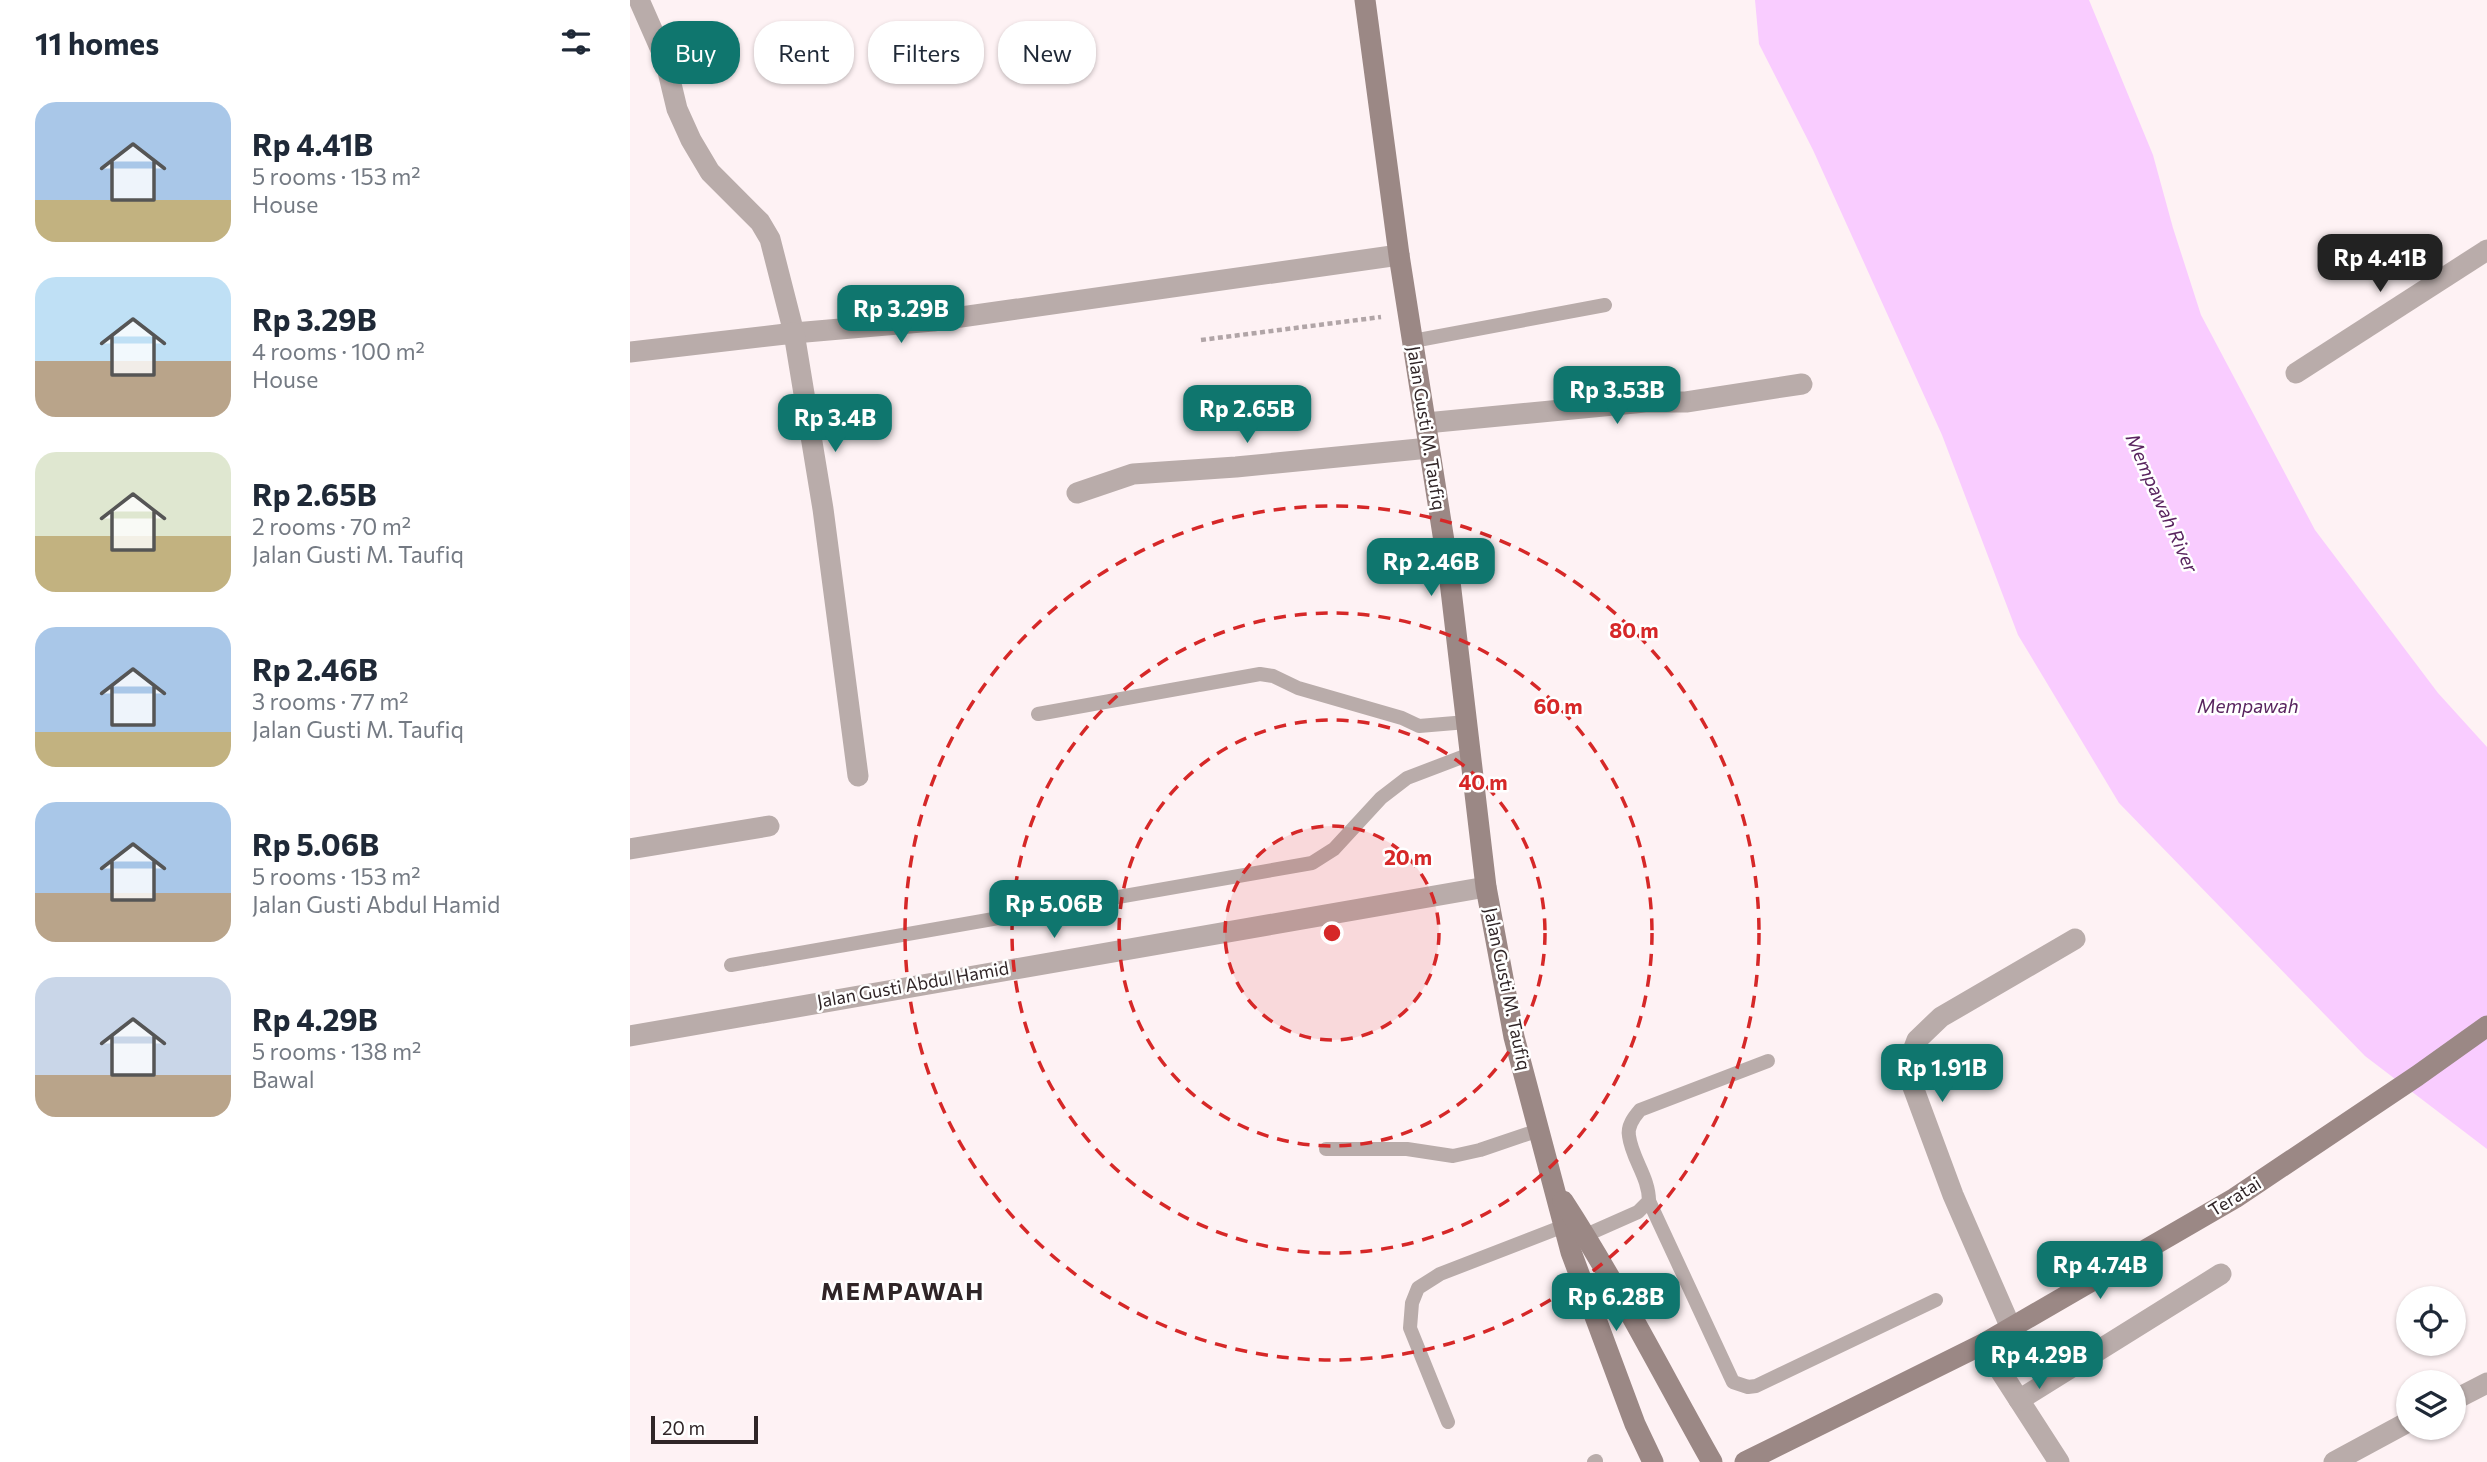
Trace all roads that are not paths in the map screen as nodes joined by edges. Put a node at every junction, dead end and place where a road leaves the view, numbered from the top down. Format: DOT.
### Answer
graph roads {
  1 [pos="639,0"];
  2 [pos="1365,0"];
  3 [pos="2487,250"];
  4 [pos="1399,255"];
  5 [pos="1605,305"];
  6 [pos="794,333"];
  7 [pos="1413,341"];
  8 [pos="630,352"];
  9 [pos="2296,373"];
  10 [pos="1802,384"];
  11 [pos="1426,423"];
  12 [pos="1429,448"];
  13 [pos="1077,493"];
  14 [pos="1038,713"];
  15 [pos="1467,722"];
  16 [pos="1470,754"];
  17 [pos="858,776"];
  18 [pos="769,826"];
  19 [pos="630,849"];
  20 [pos="1486,887"];
  21 [pos="2075,939"];
  22 [pos="731,965"];
  23 [pos="2487,1026"];
  24 [pos="630,1035"];
  25 [pos="1768,1061"];
  26 [pos="1539,1130"];
  27 [pos="1325,1149"];
  28 [pos="1553,1184"];
  29 [pos="1649,1201"];
  30 [pos="1564,1226"];
  31 [pos="1586,1235"];
  32 [pos="2221,1274"];
  33 [pos="1936,1300"];
  34 [pos="2011,1328"];
  35 [pos="1983,1344"];
  36 [pos="2487,1383"];
  37 [pos="2466,1394"];
  38 [pos="2020,1400"];
  39 [pos="1448,1422"];
  40 [pos="2396,1428"];
  41 [pos="1653,1462"];
  42 [pos="1712,1462"];
  43 [pos="1745,1462"];
  44 [pos="2059,1462"];
  45 [pos="2334,1462"];
  1 -- 6 [label="street"];
  2 -- 4 [label="main road, Jalan Gusti M. Taufiq"];
  3 -- 9 [label="street"];
  4 -- 6 [label="street"];
  4 -- 7 [label="main road, Jalan Gusti M. Taufiq"];
  5 -- 7 [label="lane"];
  6 -- 8 [label="street"];
  6 -- 17 [label="street"];
  7 -- 11 [label="main road, Jalan Gusti M. Taufiq"];
  10 -- 11 [label="street"];
  11 -- 12 [label="main road, Jalan Gusti M. Taufiq"];
  12 -- 13 [label="street"];
  12 -- 15 [label="main road, Jalan Gusti M. Taufiq"];
  14 -- 15 [label="lane"];
  15 -- 16 [label="main road, Jalan Gusti M. Taufiq"];
  16 -- 20 [label="main road, Jalan Gusti M. Taufiq"];
  16 -- 22 [label="lane"];
  18 -- 19 [label="street"];
  20 -- 24 [label="street, Jalan Gusti Abdul Hamid"];
  20 -- 26 [label="main road, Jalan Gusti M. Taufiq"];
  21 -- 34 [label="street"];
  23 -- 34 [label="main road, Teratai"];
  25 -- 29 [label="lane"];
  26 -- 27 [label="lane"];
  26 -- 28 [label="main road, Jalan Gusti M. Taufiq"];
  28 -- 30 [label="main road, Jalan Gusti M. Taufiq"];
  28 -- 31 [label="main road, Jalan Gusti M. Taufiq"];
  29 -- 31 [label="lane"];
  29 -- 33 [label="lane"];
  30 -- 39 [label="lane"];
  30 -- 41 [label="main road, Jalan Gusti M. Taufiq"];
  31 -- 42 [label="main road, Jalan Gusti M. Taufiq"];
  32 -- 38 [label="street"];
  34 -- 35 [label="main road, Teratai"];
  35 -- 38 [label="street"];
  35 -- 43 [label="main road, Teratai"];
  36 -- 37 [label="street"];
  38 -- 44 [label="street"];
  40 -- 45 [label="street"];
}
